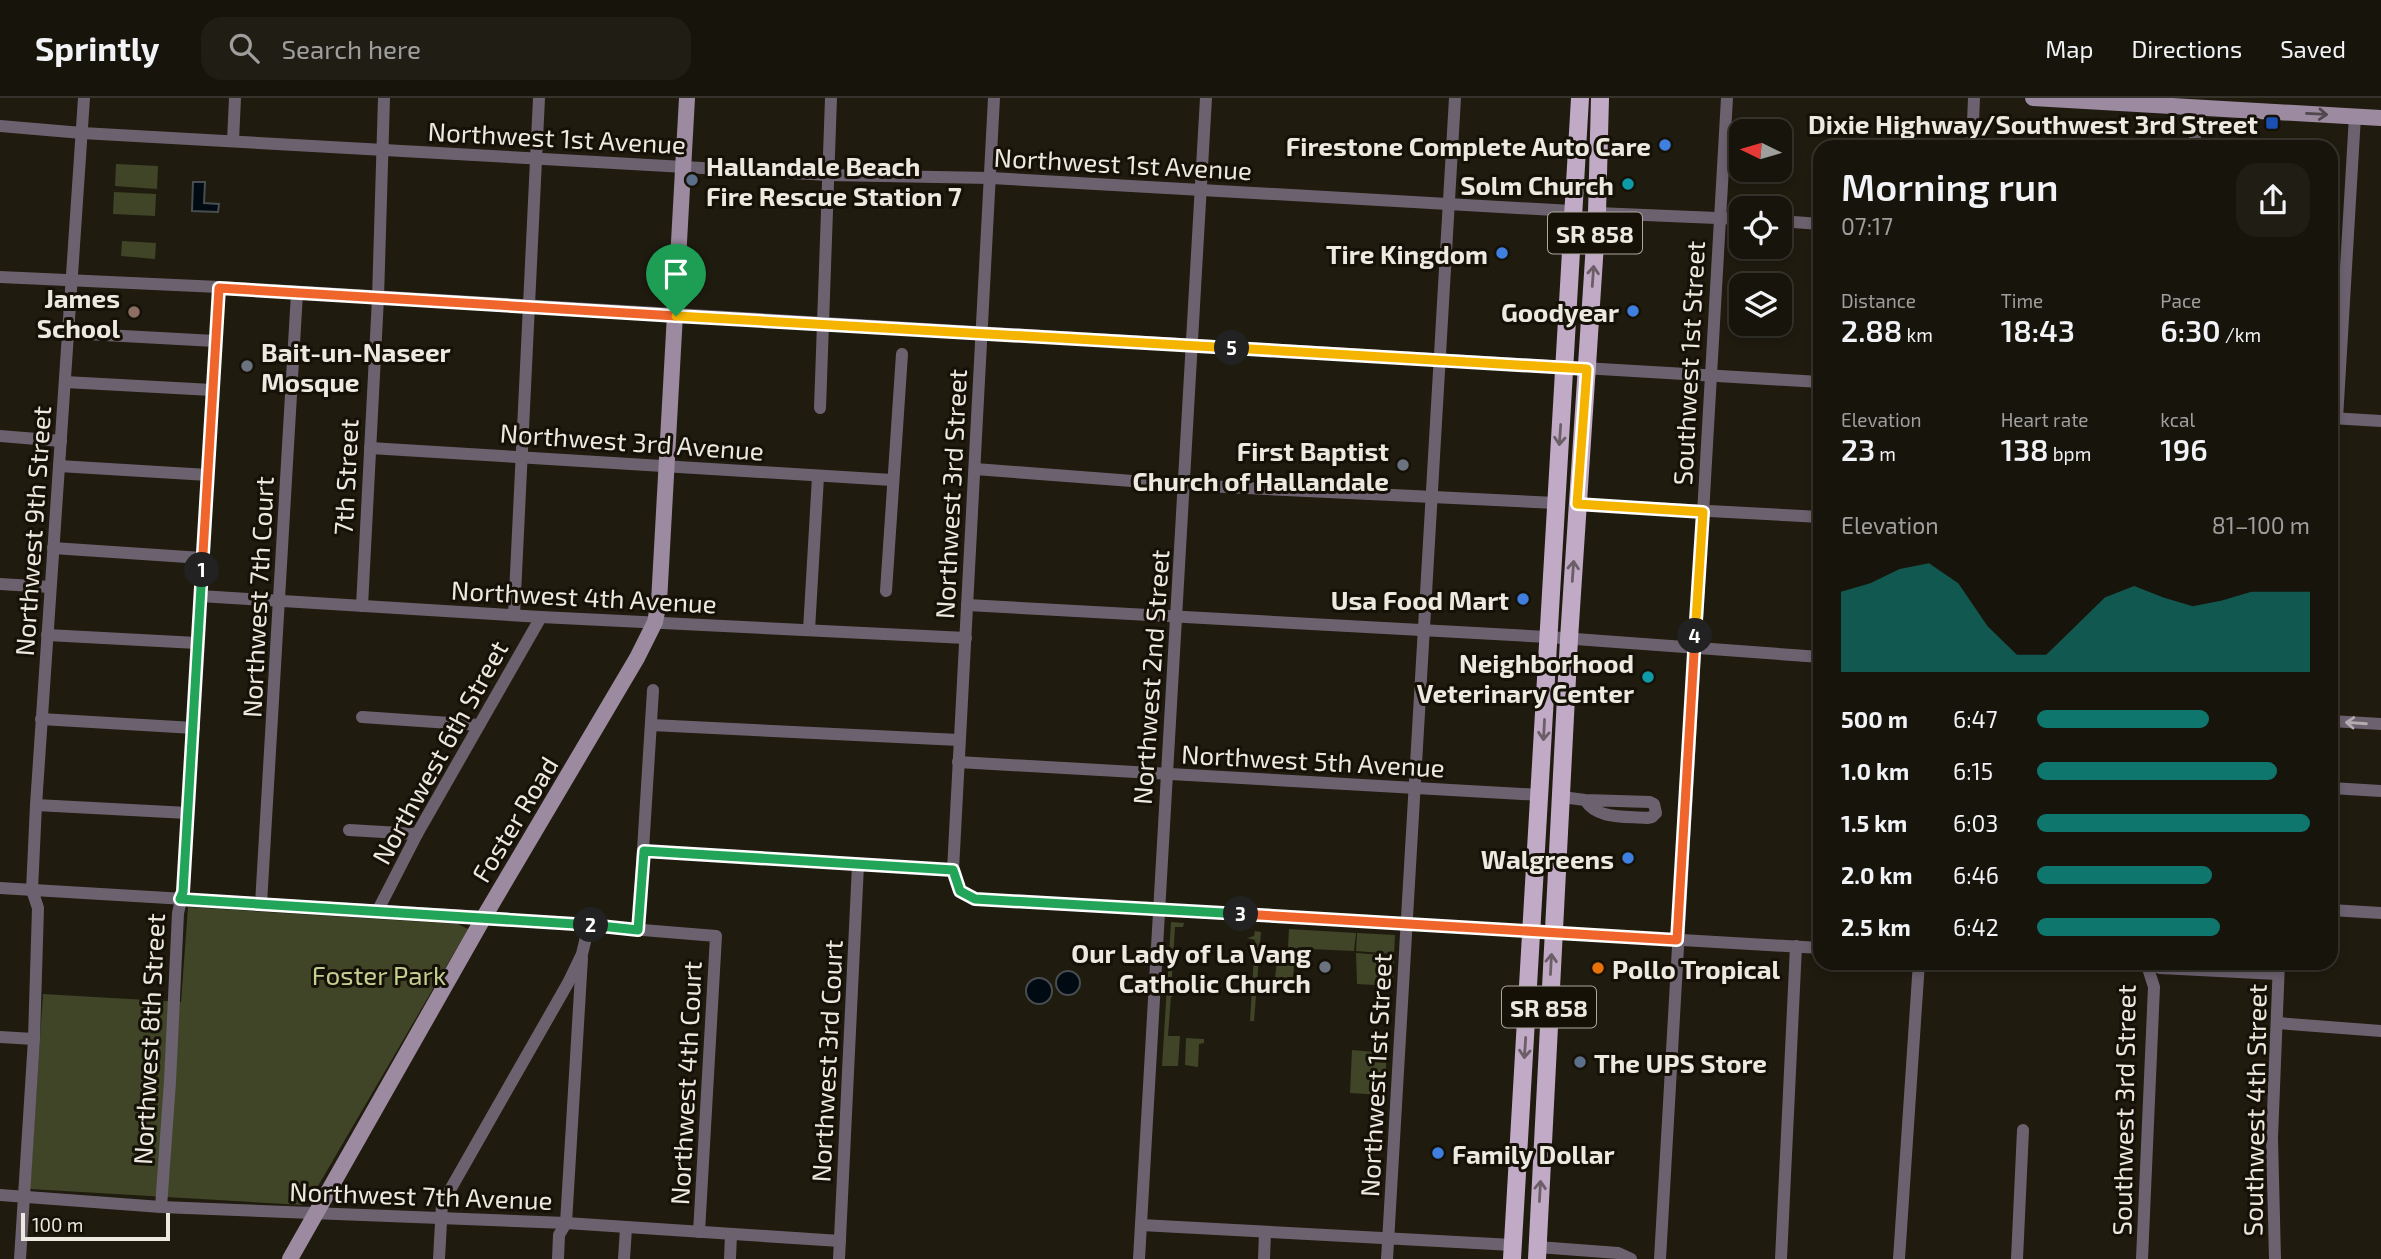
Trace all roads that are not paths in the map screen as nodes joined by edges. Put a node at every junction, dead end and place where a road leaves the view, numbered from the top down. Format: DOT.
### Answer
graph roads {
  1 [pos="84,98"];
  2 [pos="235,98"];
  3 [pos="384,98"];
  4 [pos="539,98"];
  5 [pos="687,98"];
  6 [pos="831,98"];
  7 [pos="994,98"];
  8 [pos="1206,98"];
  9 [pos="1455,98"];
  10 [pos="1580,98"];
  11 [pos="1600,98"];
  12 [pos="1727,98"];
  13 [pos="1974,98"];
  14 [pos="2033,98"];
  15 [pos="2199,103"];
  16 [pos="2355,116"];
  17 [pos="2381,118"];
  18 [pos="0,126"];
  19 [pos="82,133"];
  20 [pos="1972,140"];
  21 [pos="2195,140"];
  22 [pos="233,141"];
  23 [pos="382,151"];
  24 [pos="536,159"];
  25 [pos="684,167"];
  26 [pos="828,175"];
  27 [pos="991,178"];
  28 [pos="1200,189"];
  29 [pos="1448,204"];
  30 [pos="1572,211"];
  31 [pos="1597,212"];
  32 [pos="1719,218"];
  33 [pos="1729,218"];
  34 [pos="1792,222"];
  35 [pos="1813,223"];
  36 [pos="0,276"];
  37 [pos="71,280"];
  38 [pos="219,288"];
  39 [pos="297,293"];
  40 [pos="378,298"];
  41 [pos="528,306"];
  42 [pos="676,316"];
  43 [pos="824,324"];
  44 [pos="68,333"];
  45 [pos="982,333"];
  46 [pos="215,341"];
  47 [pos="1192,346"];
  48 [pos="902,355"];
  49 [pos="1439,359"];
  50 [pos="2338,360"];
  51 [pos="1565,367"];
  52 [pos="1587,369"];
  53 [pos="1710,375"];
  54 [pos="65,382"];
  55 [pos="1813,382"];
  56 [pos="212,390"];
  57 [pos="820,408"];
  58 [pos="2338,418"];
  59 [pos="2381,421"];
  60 [pos="0,436"];
  61 [pos="61,441"];
  62 [pos="370,448"];
  63 [pos="520,457"];
  64 [pos="667,465"];
  65 [pos="59,466"];
  66 [pos="975,469"];
  67 [pos="208,475"];
  68 [pos="818,477"];
  69 [pos="892,480"];
  70 [pos="1185,485"];
  71 [pos="1432,496"];
  72 [pos="1556,503"];
  73 [pos="1577,504"];
  74 [pos="1703,512"];
  75 [pos="1813,517"];
  76 [pos="53,548"];
  77 [pos="202,558"];
  78 [pos="0,584"];
  79 [pos="50,587"];
  80 [pos="886,591"];
  81 [pos="200,596"];
  82 [pos="280,601"];
  83 [pos="967,605"];
  84 [pos="362,606"];
  85 [pos="514,615"];
  86 [pos="1176,616"];
  87 [pos="541,617"];
  88 [pos="656,622"];
  89 [pos="809,630"];
  90 [pos="1424,631"];
  91 [pos="47,635"];
  92 [pos="1548,637"];
  93 [pos="966,638"];
  94 [pos="1569,639"];
  95 [pos="197,643"];
  96 [pos="1694,646"];
  97 [pos="1813,656"];
  98 [pos="653,690"];
  99 [pos="362,717"];
  100 [pos="41,719"];
  101 [pos="2338,721"];
  102 [pos="479,724"];
  103 [pos="2381,724"];
  104 [pos="651,725"];
  105 [pos="194,728"];
  106 [pos="959,740"];
  107 [pos="958,762"];
  108 [pos="1166,775"];
  109 [pos="2338,788"];
  110 [pos="1415,789"];
  111 [pos="2381,790"];
  112 [pos="1541,795"];
  113 [pos="1562,797"];
  114 [pos="1585,800"];
  115 [pos="36,805"];
  116 [pos="188,813"];
  117 [pos="349,830"];
  118 [pos="417,834"];
  119 [pos="644,851"];
  120 [pos="858,865"];
  121 [pos="953,870"];
  122 [pos="0,888"];
  123 [pos="32,890"];
  124 [pos="180,899"];
  125 [pos="261,904"];
  126 [pos="378,910"];
  127 [pos="1158,910"];
  128 [pos="2338,910"];
  129 [pos="2381,913"];
  130 [pos="484,917"];
  131 [pos="1406,924"];
  132 [pos="589,925"];
  133 [pos="638,930"];
  134 [pos="1533,931"];
  135 [pos="1553,932"];
  136 [pos="1677,940"];
  137 [pos="1796,946"];
  138 [pos="1813,947"];
  139 [pos="582,954"];
  140 [pos="1918,970"];
  141 [pos="2150,970"];
  142 [pos="2278,970"];
  143 [pos="2277,1023"];
  144 [pos="2381,1031"];
  145 [pos="0,1037"];
  146 [pos="34,1039"];
  147 [pos="2023,1130"];
  148 [pos="0,1195"];
  149 [pos="23,1197"];
  150 [pos="1516,1202"];
  151 [pos="161,1207"];
  152 [pos="316,1214"];
  153 [pos="441,1219"];
  154 [pos="566,1223"];
  155 [pos="1141,1225"];
  156 [pos="626,1228"];
  157 [pos="699,1232"];
  158 [pos="1265,1232"];
  159 [pos="731,1234"];
  160 [pos="1388,1238"];
  161 [pos="840,1241"];
  162 [pos="1513,1252"];
  163 [pos="1534,1255"];
  164 [pos="20,1259"];
  165 [pos="290,1259"];
  166 [pos="439,1259"];
  167 [pos="558,1259"];
  168 [pos="624,1259"];
  169 [pos="730,1259"];
  170 [pos="839,1259"];
  171 [pos="1139,1259"];
  172 [pos="1264,1259"];
  173 [pos="1387,1259"];
  174 [pos="1631,1259"];
  175 [pos="1660,1259"];
  176 [pos="1781,1259"];
  177 [pos="1899,1259"];
  178 [pos="2017,1259"];
  179 [pos="2142,1259"];
  180 [pos="2275,1259"];
  1 -- 19 [label="street, Northwest 9th Street"];
  2 -- 22 [label="street"];
  3 -- 23 [label="street, 7th Street"];
  4 -- 24 [label="street, Northwest 6th Street"];
  5 -- 25 [label="street"];
  6 -- 26 [label="street"];
  7 -- 27 [label="street, Northwest 3rd Street"];
  8 -- 28 [label="street, Northwest 2nd Street"];
  9 -- 29 [label="street, Northwest 1st Street"];
  10 -- 30 [label="main road, SR 858"];
  11 -- 31 [label="main road, SR 858"];
  12 -- 32 [label="street, Southwest 1st Street"];
  13 -- 20 [label="street"];
  14 -- 15 [label="street"];
  15 -- 16 [label="street, one-way"];
  15 -- 21 [label="street"];
  16 -- 17 [label="street"];
  16 -- 50 [label="street"];
  18 -- 19 [label="street, Northwest 1st Avenue"];
  19 -- 22 [label="street, Northwest 1st Avenue"];
  19 -- 37 [label="street, Northwest 9th Street"];
  22 -- 23 [label="street, Northwest 1st Avenue"];
  23 -- 24 [label="street, Northwest 1st Avenue"];
  23 -- 40 [label="street, 7th Street"];
  24 -- 25 [label="street, Northwest 1st Avenue"];
  24 -- 41 [label="street, Northwest 6th Street"];
  25 -- 26 [label="street, Northwest 1st Avenue"];
  25 -- 42 [label="street"];
  26 -- 27 [label="street, Northwest 1st Avenue"];
  26 -- 43 [label="street"];
  27 -- 28 [label="street, Northwest 1st Avenue"];
  27 -- 45 [label="street, Northwest 3rd Street"];
  28 -- 29 [label="street, Northwest 1st Avenue"];
  28 -- 47 [label="street, Northwest 2nd Street"];
  29 -- 30 [label="street, Northwest 1st Avenue"];
  29 -- 49 [label="street, Northwest 1st Street"];
  30 -- 51 [label="main road, SR 858"];
  31 -- 32 [label="street"];
  52 -- 31 [label="main road, SR 858, one-way"];
  32 -- 33 [label="street"];
  32 -- 53 [label="street, Southwest 1st Street"];
  34 -- 35 [label="street"];
  36 -- 37 [label="street"];
  37 -- 38 [label="street"];
  37 -- 44 [label="street, Northwest 9th Street"];
  38 -- 39 [label="street"];
  38 -- 46 [label="street, Northwest 8th Street"];
  39 -- 40 [label="street"];
  39 -- 82 [label="street, Northwest 7th Court"];
  40 -- 41 [label="street"];
  40 -- 62 [label="street, 7th Street"];
  41 -- 42 [label="street"];
  41 -- 63 [label="street, Northwest 6th Street"];
  42 -- 43 [label="street"];
  42 -- 64 [label="street"];
  43 -- 45 [label="street"];
  43 -- 57 [label="street"];
  44 -- 46 [label="street"];
  44 -- 54 [label="street, Northwest 9th Street"];
  45 -- 47 [label="street"];
  45 -- 66 [label="street, Northwest 3rd Street"];
  46 -- 56 [label="street, Northwest 8th Street"];
  47 -- 49 [label="street"];
  47 -- 70 [label="street, Northwest 2nd Street"];
  48 -- 69 [label="street"];
  49 -- 51 [label="street"];
  49 -- 71 [label="street, Northwest 1st Street"];
  51 -- 52 [label="street"];
  51 -- 72 [label="main road, SR 858, one-way"];
  52 -- 53 [label="street"];
  52 -- 73 [label="main road, SR 858"];
  53 -- 55 [label="street"];
  53 -- 74 [label="street, Southwest 1st Street"];
  54 -- 56 [label="street"];
  54 -- 61 [label="street, Northwest 9th Street"];
  56 -- 67 [label="street, Northwest 8th Street"];
  58 -- 59 [label="street"];
  60 -- 61 [label="street"];
  61 -- 65 [label="street, Northwest 9th Street"];
  62 -- 63 [label="street, Northwest 3rd Avenue"];
  62 -- 84 [label="street, 7th Street"];
  63 -- 64 [label="street, Northwest 3rd Avenue"];
  63 -- 85 [label="street, Northwest 6th Street"];
  64 -- 68 [label="street, Northwest 3rd Avenue"];
  64 -- 88 [label="street"];
  65 -- 67 [label="street"];
  65 -- 76 [label="street, Northwest 9th Street"];
  66 -- 70 [label="street"];
  66 -- 83 [label="street, Northwest 3rd Street"];
  67 -- 77 [label="street, Northwest 8th Street"];
  68 -- 69 [label="street, Northwest 3rd Avenue"];
  68 -- 89 [label="street"];
  69 -- 80 [label="street"];
  70 -- 71 [label="street"];
  70 -- 86 [label="street, Northwest 2nd Street"];
  71 -- 72 [label="street"];
  71 -- 90 [label="street, Northwest 1st Street"];
  72 -- 92 [label="main road, SR 858"];
  73 -- 74 [label="street"];
  94 -- 73 [label="main road, SR 858, one-way"];
  74 -- 75 [label="street"];
  74 -- 96 [label="street, Southwest 1st Street"];
  76 -- 77 [label="street"];
  76 -- 79 [label="street, Northwest 9th Street"];
  77 -- 81 [label="street, Northwest 8th Street"];
  78 -- 79 [label="street"];
  79 -- 91 [label="street, Northwest 9th Street"];
  81 -- 82 [label="street, Northwest 4th Avenue"];
  81 -- 95 [label="street, Northwest 8th Street"];
  82 -- 84 [label="street, Northwest 4th Avenue"];
  82 -- 125 [label="street, Northwest 7th Court"];
  83 -- 86 [label="street"];
  83 -- 93 [label="street, Northwest 3rd Street"];
  84 -- 85 [label="street, Northwest 4th Avenue"];
  85 -- 87 [label="street, Northwest 4th Avenue"];
  86 -- 90 [label="street"];
  86 -- 108 [label="street, Northwest 2nd Street"];
  87 -- 88 [label="street, Northwest 4th Avenue"];
  87 -- 102 [label="street, Northwest 6th Street"];
  88 -- 89 [label="street, Northwest 4th Avenue"];
  88 -- 130 [label="street, Foster Road"];
  89 -- 93 [label="street, Northwest 4th Avenue"];
  90 -- 92 [label="street"];
  90 -- 110 [label="street, Northwest 1st Street"];
  91 -- 95 [label="street"];
  91 -- 100 [label="street, Northwest 9th Street"];
  92 -- 94 [label="street"];
  92 -- 112 [label="main road, SR 858, one-way"];
  93 -- 106 [label="street, Northwest 3rd Street"];
  94 -- 96 [label="street"];
  94 -- 113 [label="main road, SR 858"];
  95 -- 105 [label="street, Northwest 8th Street"];
  96 -- 97 [label="street"];
  96 -- 136 [label="street, Southwest 1st Street"];
  98 -- 104 [label="street"];
  99 -- 102 [label="street"];
  100 -- 105 [label="street"];
  100 -- 115 [label="street, Northwest 9th Street"];
  103 -- 101 [label="street, one-way"];
  102 -- 118 [label="street, Northwest 6th Street"];
  104 -- 106 [label="street"];
  104 -- 119 [label="street"];
  105 -- 116 [label="street, Northwest 8th Street"];
  106 -- 107 [label="street, Northwest 3rd Street"];
  107 -- 108 [label="street, Northwest 5th Avenue"];
  107 -- 121 [label="street, Northwest 3rd Street"];
  108 -- 110 [label="street, Northwest 5th Avenue"];
  108 -- 127 [label="street, Northwest 2nd Street"];
  109 -- 111 [label="street"];
  110 -- 112 [label="street, Northwest 5th Avenue"];
  110 -- 131 [label="street, Northwest 1st Street"];
  112 -- 134 [label="main road, SR 858"];
  113 -- 114 [label="street"];
  113 -- 135 [label="main road, SR 858"];
  114 -- 114 [label="street"];
  115 -- 116 [label="street"];
  115 -- 123 [label="street, Northwest 9th Street"];
  116 -- 124 [label="street, Northwest 8th Street"];
  117 -- 118 [label="street"];
  118 -- 126 [label="street, Northwest 6th Street"];
  119 -- 120 [label="street"];
  119 -- 133 [label="street"];
  120 -- 121 [label="street"];
  120 -- 161 [label="street, Northwest 3rd Court"];
  121 -- 127 [label="street, Northwest 3rd Street"];
  122 -- 123 [label="street"];
  123 -- 124 [label="street"];
  123 -- 146 [label="street, Northwest 9th Street"];
  124 -- 125 [label="street"];
  124 -- 151 [label="street, Northwest 8th Street"];
  125 -- 126 [label="street"];
  126 -- 130 [label="street"];
  127 -- 131 [label="street"];
  127 -- 155 [label="street, Northwest 2nd Street"];
  128 -- 129 [label="street"];
  130 -- 132 [label="street"];
  130 -- 152 [label="street, Foster Road"];
  131 -- 134 [label="street"];
  131 -- 160 [label="street, Northwest 1st Street"];
  132 -- 133 [label="street"];
  132 -- 139 [label="street"];
  133 -- 157 [label="street, Northwest 4th Court"];
  134 -- 135 [label="street"];
  134 -- 150 [label="main road, SR 858, one-way"];
  135 -- 136 [label="street"];
  163 -- 135 [label="main road, SR 858, one-way"];
  136 -- 137 [label="street"];
  136 -- 175 [label="street, Southwest 1st Street"];
  137 -- 138 [label="street"];
  137 -- 176 [label="street"];
  139 -- 153 [label="street"];
  139 -- 154 [label="street"];
  140 -- 177 [label="street"];
  141 -- 179 [label="street, Southwest 3rd Street"];
  142 -- 143 [label="street, Southwest 4th Street"];
  143 -- 144 [label="street"];
  143 -- 180 [label="street, Southwest 4th Street"];
  145 -- 146 [label="street"];
  146 -- 149 [label="street, Northwest 9th Street"];
  147 -- 178 [label="street"];
  148 -- 149 [label="street, Northwest 7th Avenue"];
  149 -- 151 [label="street, Northwest 7th Avenue"];
  149 -- 164 [label="street, Northwest 9th Street"];
  150 -- 162 [label="main road, SR 858"];
  150 -- 163 [label="main road"];
  151 -- 152 [label="street, Northwest 7th Avenue"];
  152 -- 153 [label="street, Northwest 7th Avenue"];
  152 -- 165 [label="street, Foster Road"];
  153 -- 154 [label="street, Northwest 7th Avenue"];
  153 -- 166 [label="street"];
  154 -- 156 [label="street, Northwest 7th Avenue"];
  154 -- 167 [label="street"];
  155 -- 158 [label="street"];
  155 -- 171 [label="street, Northwest 2nd Street"];
  156 -- 157 [label="street, Northwest 7th Avenue"];
  156 -- 168 [label="street"];
  157 -- 159 [label="street, Northwest 7th Avenue"];
  158 -- 160 [label="street"];
  158 -- 172 [label="street"];
  159 -- 161 [label="street, Northwest 7th Avenue"];
  159 -- 169 [label="street"];
  160 -- 162 [label="street"];
  160 -- 173 [label="street, Northwest 1st Street"];
  161 -- 170 [label="street, Northwest 3rd Court"];
  162 -- 163 [label="main road"];
  163 -- 174 [label="street"];
}
